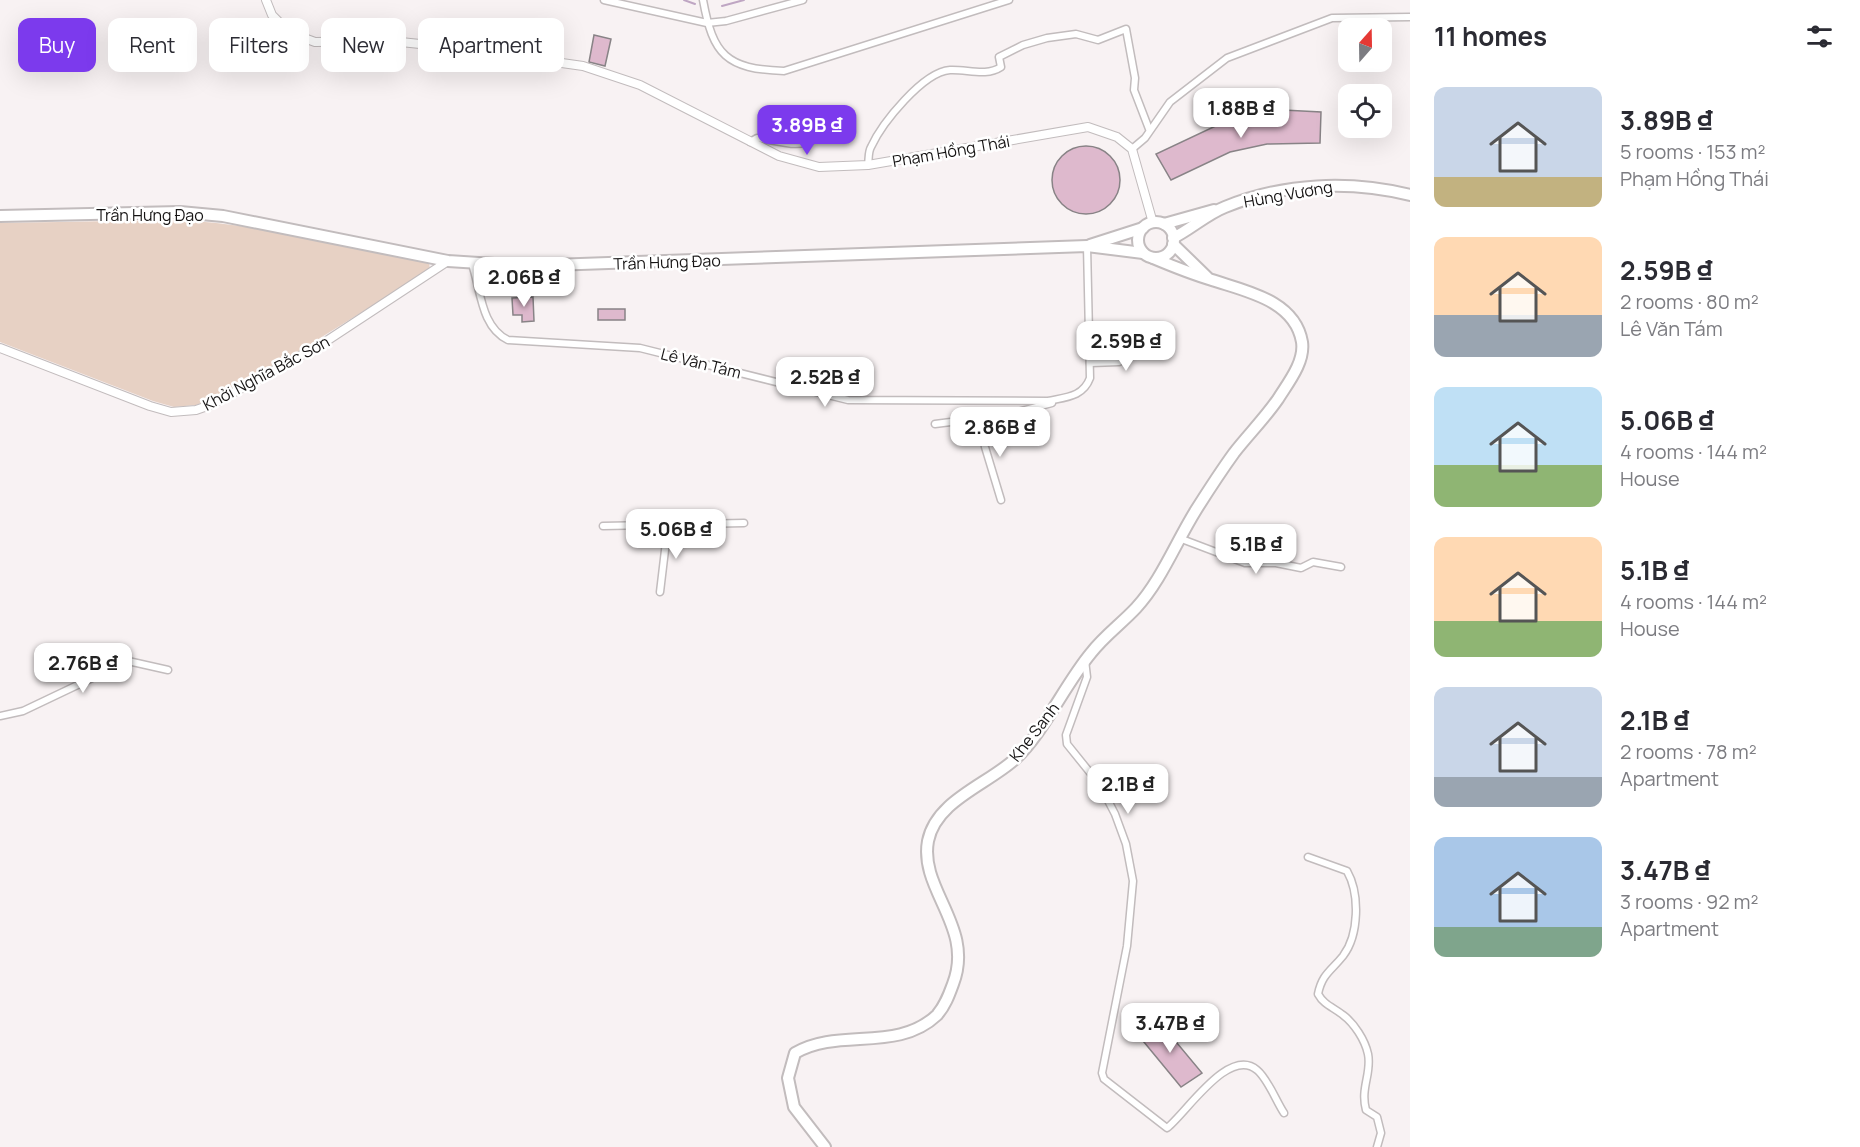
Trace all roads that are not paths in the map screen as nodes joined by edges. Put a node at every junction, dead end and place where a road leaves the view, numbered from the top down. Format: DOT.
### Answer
graph roads {
  1 [pos="266,0"];
  2 [pos="604,0"];
  3 [pos="703,0"];
  4 [pos="803,0"];
  5 [pos="1009,0"];
  6 [pos="1410,17"];
  7 [pos="707,23"];
  8 [pos="841,117"];
  9 [pos="1149,129"];
  10 [pos="750,142"];
  11 [pos="1132,149"];
  12 [pos="868,165"];
  13 [pos="1410,195"];
  14 [pos="1223,208"];
  15 [pos="0,216"];
  16 [pos="1153,225"];
  17 [pos="1173,241"];
  18 [pos="1086,246"];
  19 [pos="1148,256"];
  20 [pos="448,261"];
  21 [pos="472,264"];
  22 [pos="1209,280"];
  23 [pos="1134,336"];
  24 [pos="0,348"];
  25 [pos="1090,363"];
  26 [pos="1067,398"];
  27 [pos="980,418"];
  28 [pos="935,424"];
  29 [pos="1000,500"];
  30 [pos="744,523"];
  31 [pos="668,525"];
  32 [pos="603,526"];
  33 [pos="1179,538"];
  34 [pos="1341,567"];
  35 [pos="660,592"];
  36 [pos="1085,660"];
  37 [pos="168,670"];
  38 [pos="0,716"];
  39 [pos="1308,857"];
  40 [pos="1284,1113"];
  41 [pos="825,1147"];
  42 [pos="1377,1147"];
  1 -- 10 [label="street, Phạm Hồng Thái"];
  2 -- 7 [label="street"];
  3 -- 7 [label="street"];
  4 -- 7 [label="street"];
  5 -- 7 [label="street"];
  6 -- 9 [label="street"];
  8 -- 10 [label="street"];
  9 -- 11 [label="street"];
  9 -- 12 [label="street"];
  10 -- 12 [label="street, Phạm Hồng Thái"];
  11 -- 12 [label="street, Phạm Hồng Thái"];
  11 -- 16 [label="street"];
  13 -- 14 [label="main road, Hùng Vương"];
  14 -- 16 [label="main road, Trần Hưng Đạo"];
  14 -- 17 [label="main road, Hùng Vương"];
  15 -- 20 [label="main road, Trần Hưng Đạo"];
  16 -- 17 [label="main road, Khe Sanh"];
  16 -- 18 [label="main road, Trần Hưng Đạo"];
  16 -- 19 [label="main road"];
  17 -- 19 [label="main road, Hùng Vương"];
  17 -- 22 [label="main road, Khe Sanh"];
  18 -- 19 [label="main road, Trần Hưng Đạo"];
  18 -- 21 [label="main road, Trần Hưng Đạo"];
  18 -- 25 [label="street"];
  19 -- 22 [label="main road, Khe Sanh"];
  20 -- 21 [label="main road, Trần Hưng Đạo"];
  20 -- 24 [label="street, Khởi Nghĩa Bắc Sơn"];
  21 -- 26 [label="street, Lê Văn Tám"];
  22 -- 33 [label="main road, Khe Sanh"];
  23 -- 25 [label="street"];
  25 -- 26 [label="street"];
  26 -- 27 [label="street"];
  27 -- 28 [label="street"];
  27 -- 29 [label="street"];
  30 -- 31 [label="street"];
  31 -- 32 [label="street"];
  31 -- 35 [label="street"];
  33 -- 34 [label="street"];
  33 -- 36 [label="main road, Khe Sanh"];
  36 -- 40 [label="street"];
  36 -- 41 [label="main road, Khe Sanh"];
  37 -- 38 [label="street"];
  39 -- 42 [label="street"];
}
